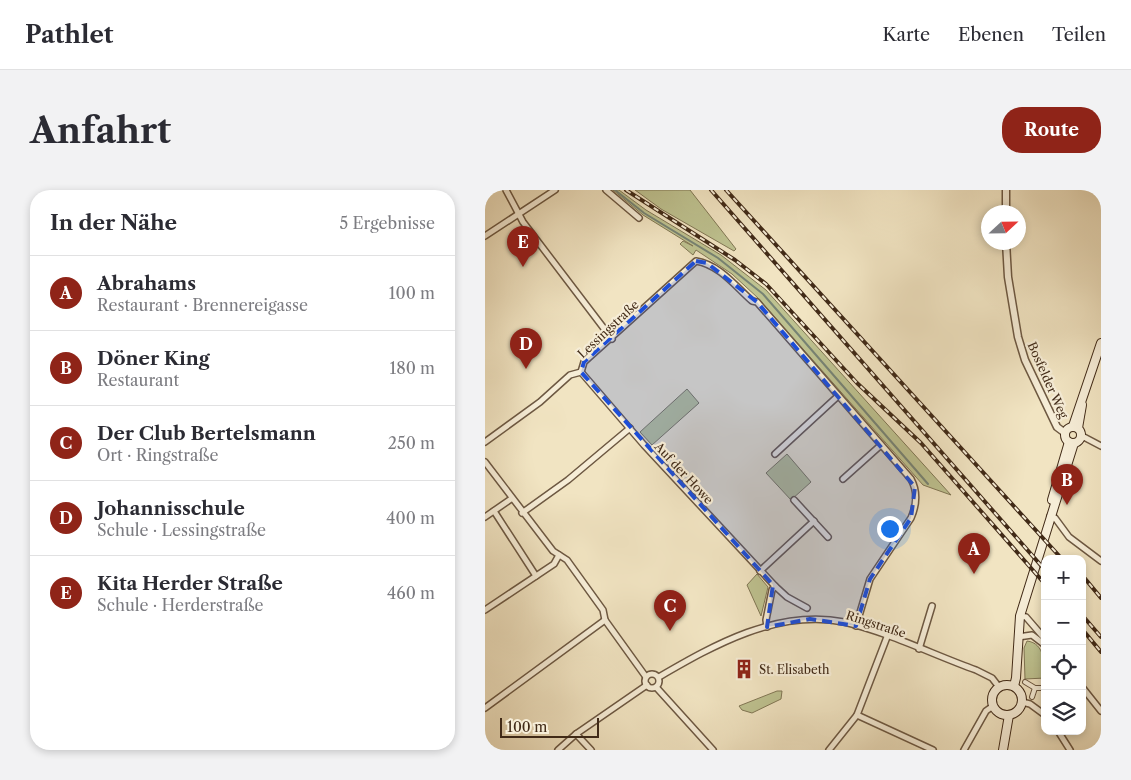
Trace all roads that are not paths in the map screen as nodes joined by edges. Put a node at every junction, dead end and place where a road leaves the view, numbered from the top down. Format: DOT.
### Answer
graph roads {
  1 [pos="506,190"];
  2 [pos="555,190"];
  3 [pos="606,190"];
  4 [pos="1006,190"];
  5 [pos="1006,205"];
  6 [pos="520,213"];
  7 [pos="639,218"];
  8 [pos="485,236"];
  9 [pos="1007,250"];
  10 [pos="612,339"];
  11 [pos="1101,343"];
  12 [pos="581,372"];
  13 [pos="838,396"];
  14 [pos="630,428"];
  15 [pos="1077,430"];
  16 [pos="1065,433"];
  17 [pos="485,442"];
  18 [pos="1071,442"];
  19 [pos="881,444"];
  20 [pos="1101,446"];
  21 [pos="775,454"];
  22 [pos="485,462"];
  23 [pos="843,480"];
  24 [pos="511,499"];
  25 [pos="794,500"];
  26 [pos="494,511"];
  27 [pos="523,513"];
  28 [pos="1050,514"];
  29 [pos="485,516"];
  30 [pos="814,521"];
  31 [pos="829,537"];
  32 [pos="559,555"];
  33 [pos="1101,561"];
  34 [pos="760,571"];
  35 [pos="536,576"];
  36 [pos="775,586"];
  37 [pos="932,606"];
  38 [pos="807,608"];
  39 [pos="485,610"];
  40 [pos="1020,616"];
  41 [pos="605,620"];
  42 [pos="856,626"];
  43 [pos="767,627"];
  44 [pos="1041,634"];
  45 [pos="887,636"];
  46 [pos="1017,637"];
  47 [pos="1041,642"];
  48 [pos="919,649"];
  49 [pos="646,677"];
  50 [pos="659,677"];
  51 [pos="1025,682"];
  52 [pos="647,685"];
  53 [pos="1013,686"];
  54 [pos="655,687"];
  55 [pos="999,687"];
  56 [pos="1035,688"];
  57 [pos="1041,688"];
  58 [pos="1084,690"];
  59 [pos="1032,698"];
  60 [pos="1022,702"];
  61 [pos="993,706"];
  62 [pos="485,708"];
  63 [pos="1101,711"];
  64 [pos="1041,712"];
  65 [pos="857,715"];
  66 [pos="1009,715"];
  67 [pos="576,734"];
  68 [pos="1061,735"];
  69 [pos="559,750"];
  70 [pos="591,750"];
  71 [pos="713,750"];
  72 [pos="829,750"];
  73 [pos="933,750"];
  74 [pos="963,750"];
  75 [pos="1003,750"];
  76 [pos="1071,750"];
  1 -- 6 [label="street"];
  2 -- 6 [label="street"];
  3 -- 7 [label="street"];
  4 -- 5 [label="street"];
  6 -- 8 [label="street"];
  6 -- 10 [label="street"];
  9 -- 16 [label="street, Bosfelder Weg"];
  10 -- 12 [label="street, Lessingstraße"];
  10 -- 13 [label="street, Lessingstraße"];
  11 -- 15 [label="main road"];
  12 -- 14 [label="street, Auf der Howe"];
  12 -- 17 [label="street, Lessingstraße"];
  13 -- 19 [label="street"];
  13 -- 21 [label="street"];
  14 -- 27 [label="street"];
  14 -- 34 [label="street, Auf der Howe"];
  15 -- 16 [label="main road"];
  15 -- 18 [label="main road"];
  15 -- 20 [label="street"];
  16 -- 18 [label="main road"];
  18 -- 28 [label="main road"];
  19 -- 23 [label="street"];
  19 -- 42 [label="street"];
  22 -- 24 [label="street"];
  24 -- 26 [label="street"];
  24 -- 27 [label="street"];
  25 -- 30 [label="street"];
  26 -- 29 [label="street"];
  26 -- 35 [label="street"];
  27 -- 32 [label="street"];
  28 -- 33 [label="street"];
  28 -- 40 [label="main road"];
  30 -- 31 [label="street"];
  30 -- 34 [label="street"];
  32 -- 35 [label="street"];
  32 -- 41 [label="street"];
  34 -- 36 [label="street, Auf der Howe"];
  35 -- 39 [label="street"];
  36 -- 38 [label="street, Auf der Howe"];
  36 -- 43 [label="street"];
  37 -- 48 [label="street"];
  40 -- 44 [label="street"];
  40 -- 46 [label="main road"];
  41 -- 49 [label="street"];
  41 -- 62 [label="street"];
  42 -- 43 [label="street, Ringstraße"];
  42 -- 45 [label="street, Ringstraße"];
  43 -- 50 [label="street, Ringstraße"];
  45 -- 48 [label="street, Ringstraße"];
  45 -- 65 [label="street"];
  46 -- 47 [label="street"];
  46 -- 53 [label="main road"];
  48 -- 55 [label="street, Ringstraße"];
  49 -- 50 [label="street"];
  49 -- 52 [label="street"];
  50 -- 54 [label="street"];
  51 -- 56 [label="street"];
  52 -- 54 [label="street"];
  52 -- 67 [label="street"];
  53 -- 55 [label="main road"];
  53 -- 60 [label="main road"];
  54 -- 71 [label="street"];
  55 -- 61 [label="main road"];
  56 -- 57 [label="street"];
  56 -- 59 [label="street"];
  58 -- 63 [label="street"];
  60 -- 64 [label="street"];
  60 -- 66 [label="main road"];
  61 -- 66 [label="main road"];
  61 -- 74 [label="street"];
  65 -- 72 [label="street"];
  65 -- 73 [label="street"];
  66 -- 75 [label="main road"];
  67 -- 69 [label="street"];
  67 -- 70 [label="street"];
  68 -- 76 [label="street"];
}
